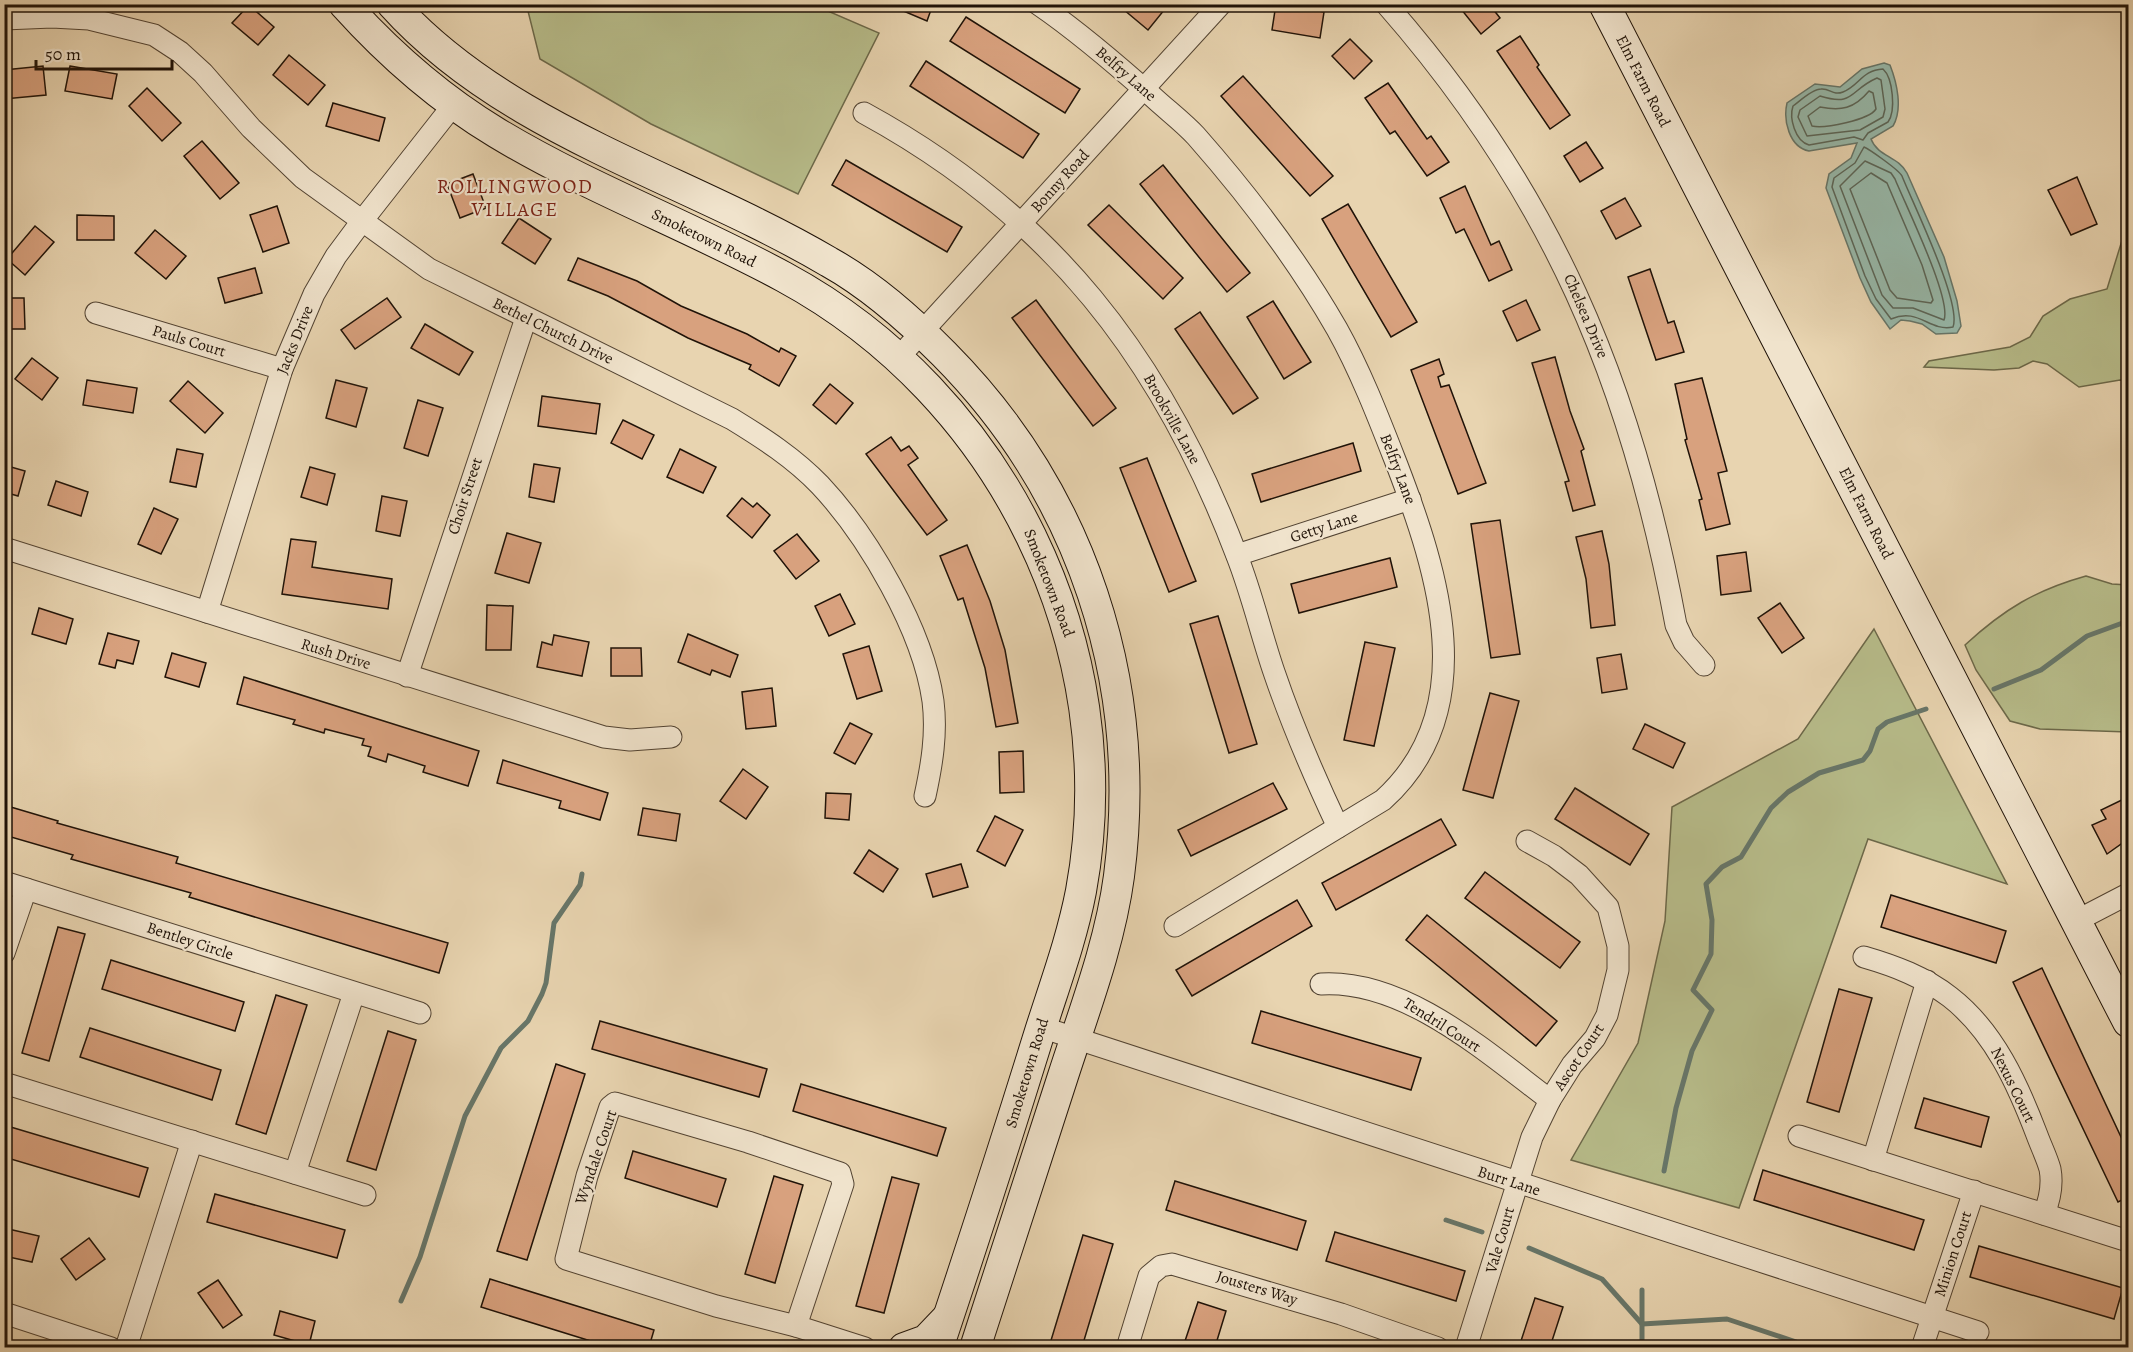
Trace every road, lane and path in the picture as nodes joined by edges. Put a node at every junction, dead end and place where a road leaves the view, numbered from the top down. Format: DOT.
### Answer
graph roads {
  1 [pos="344,4"];
  2 [pos="392,4"];
  3 [pos="1038,4"];
  4 [pos="1221,4"];
  5 [pos="1386,4"];
  6 [pos="1604,4"];
  7 [pos="4,19"];
  8 [pos="1144,89"];
  9 [pos="454,104"];
  10 [pos="864,113"];
  11 [pos="362,221"];
  12 [pos="1022,223"];
  13 [pos="96,313"];
  14 [pos="526,318"];
  15 [pos="922,332"];
  16 [pos="898,357"];
  17 [pos="282,369"];
  18 [pos="1410,499"];
  19 [pos="4,548"];
  20 [pos="1237,555"];
  21 [pos="207,612"];
  22 [pos="1704,665"];
  23 [pos="407,676"];
  24 [pos="671,737"];
  25 [pos="925,796"];
  26 [pos="1338,827"];
  27 [pos="1527,841"];
  28 [pos="4,882"];
  29 [pos="26,889"];
  30 [pos="2128,894"];
  31 [pos="2076,921"];
  32 [pos="1175,926"];
  33 [pos="4,953"];
  34 [pos="1864,957"];
  35 [pos="1927,981"];
  36 [pos="1321,984"];
  37 [pos="354,993"];
  38 [pos="420,1013"];
  39 [pos="2128,1022"];
  40 [pos="1041,1027"];
  41 [pos="1075,1038"];
  42 [pos="4,1083"];
  43 [pos="1550,1100"];
  44 [pos="1799,1136"];
  45 [pos="192,1141"];
  46 [pos="1873,1160"];
  47 [pos="295,1173"];
  48 [pos="1516,1183"];
  49 [pos="1974,1191"];
  50 [pos="365,1195"];
  51 [pos="2044,1214"];
  52 [pos="2128,1241"];
  53 [pos="4,1313"];
  54 [pos="949,1316"];
  55 [pos="1933,1317"];
  56 [pos="796,1326"];
  57 [pos="1978,1332"];
  58 [pos="111,1347"];
  59 [pos="126,1347"];
  60 [pos="865,1347"];
  61 [pos="904,1347"];
  62 [pos="938,1347"];
  63 [pos="975,1347"];
  64 [pos="1127,1347"];
  65 [pos="1438,1347"];
  66 [pos="1466,1347"];
  67 [pos="1922,1347"];
  1 -- 9 [label="main road, Smoketown Road"];
  2 -- 15 [label="main road, Smoketown Road"];
  3 -- 8 [label="street, Belfry Lane"];
  4 -- 8 [label="street, Bonny Road"];
  5 -- 22 [label="street, Chelsea Drive"];
  6 -- 31 [label="main road, Elm Farm Road"];
  7 -- 11 [label="street, Bethel Church Drive"];
  8 -- 12 [label="street, Bonny Road"];
  8 -- 18 [label="street, Belfry Lane"];
  9 -- 11 [label="street, Jacks Drive"];
  9 -- 16 [label="main road, Smoketown Road"];
  10 -- 12 [label="street, Brookville Lane"];
  11 -- 14 [label="street, Bethel Church Drive"];
  11 -- 17 [label="street, Jacks Drive"];
  12 -- 15 [label="street, Bonny Road"];
  12 -- 20 [label="street, Brookville Lane"];
  13 -- 17 [label="street, Pauls Court"];
  14 -- 23 [label="street, Choir Street"];
  14 -- 25 [label="street, Bethel Church Drive"];
  15 -- 16 [label="street, Bonny Road"];
  15 -- 41 [label="main road, Smoketown Road"];
  16 -- 40 [label="main road, Smoketown Road"];
  17 -- 21 [label="street, Jacks Drive"];
  18 -- 20 [label="street, Getty Lane"];
  18 -- 26 [label="street, Belfry Lane"];
  19 -- 21 [label="street, Rush Drive"];
  20 -- 26 [label="street, Brookville Lane"];
  21 -- 23 [label="street, Rush Drive"];
  23 -- 24 [label="street, Rush Drive"];
  26 -- 32 [label="street, Belfry Lane"];
  27 -- 43 [label="street, Ascot Court"];
  28 -- 29 [label="street, Bentley Circle"];
  29 -- 33 [label="street"];
  29 -- 37 [label="street, Bentley Circle"];
  30 -- 31 [label="street"];
  31 -- 39 [label="main road, Elm Farm Road"];
  34 -- 35 [label="street, Nexus Court"];
  35 -- 46 [label="street"];
  35 -- 51 [label="street, Nexus Court"];
  36 -- 43 [label="street, Tendril Court"];
  37 -- 38 [label="street, Bentley Circle"];
  37 -- 47 [label="street"];
  40 -- 41 [label="street, Burr Lane"];
  40 -- 54 [label="main road, Smoketown Road"];
  41 -- 48 [label="street, Burr Lane"];
  41 -- 63 [label="main road, Smoketown Road"];
  42 -- 45 [label="street"];
  43 -- 48 [label="street, Vale Court"];
  44 -- 46 [label="street"];
  45 -- 47 [label="street"];
  45 -- 59 [label="street"];
  46 -- 49 [label="street"];
  47 -- 50 [label="street"];
  48 -- 55 [label="street, Burr Lane"];
  48 -- 66 [label="street, Vale Court"];
  49 -- 51 [label="street"];
  49 -- 55 [label="street, Minion Court"];
  51 -- 52 [label="street"];
  53 -- 58 [label="street"];
  54 -- 61 [label="main road"];
  54 -- 62 [label="main road, Smoketown Road"];
  55 -- 57 [label="street, Burr Lane"];
  55 -- 67 [label="street, Minion Court"];
  56 -- 56 [label="street, Wyndale Court"];
  56 -- 60 [label="street, Wyndale Court"];
  64 -- 65 [label="street, Jousters Way"];
}
